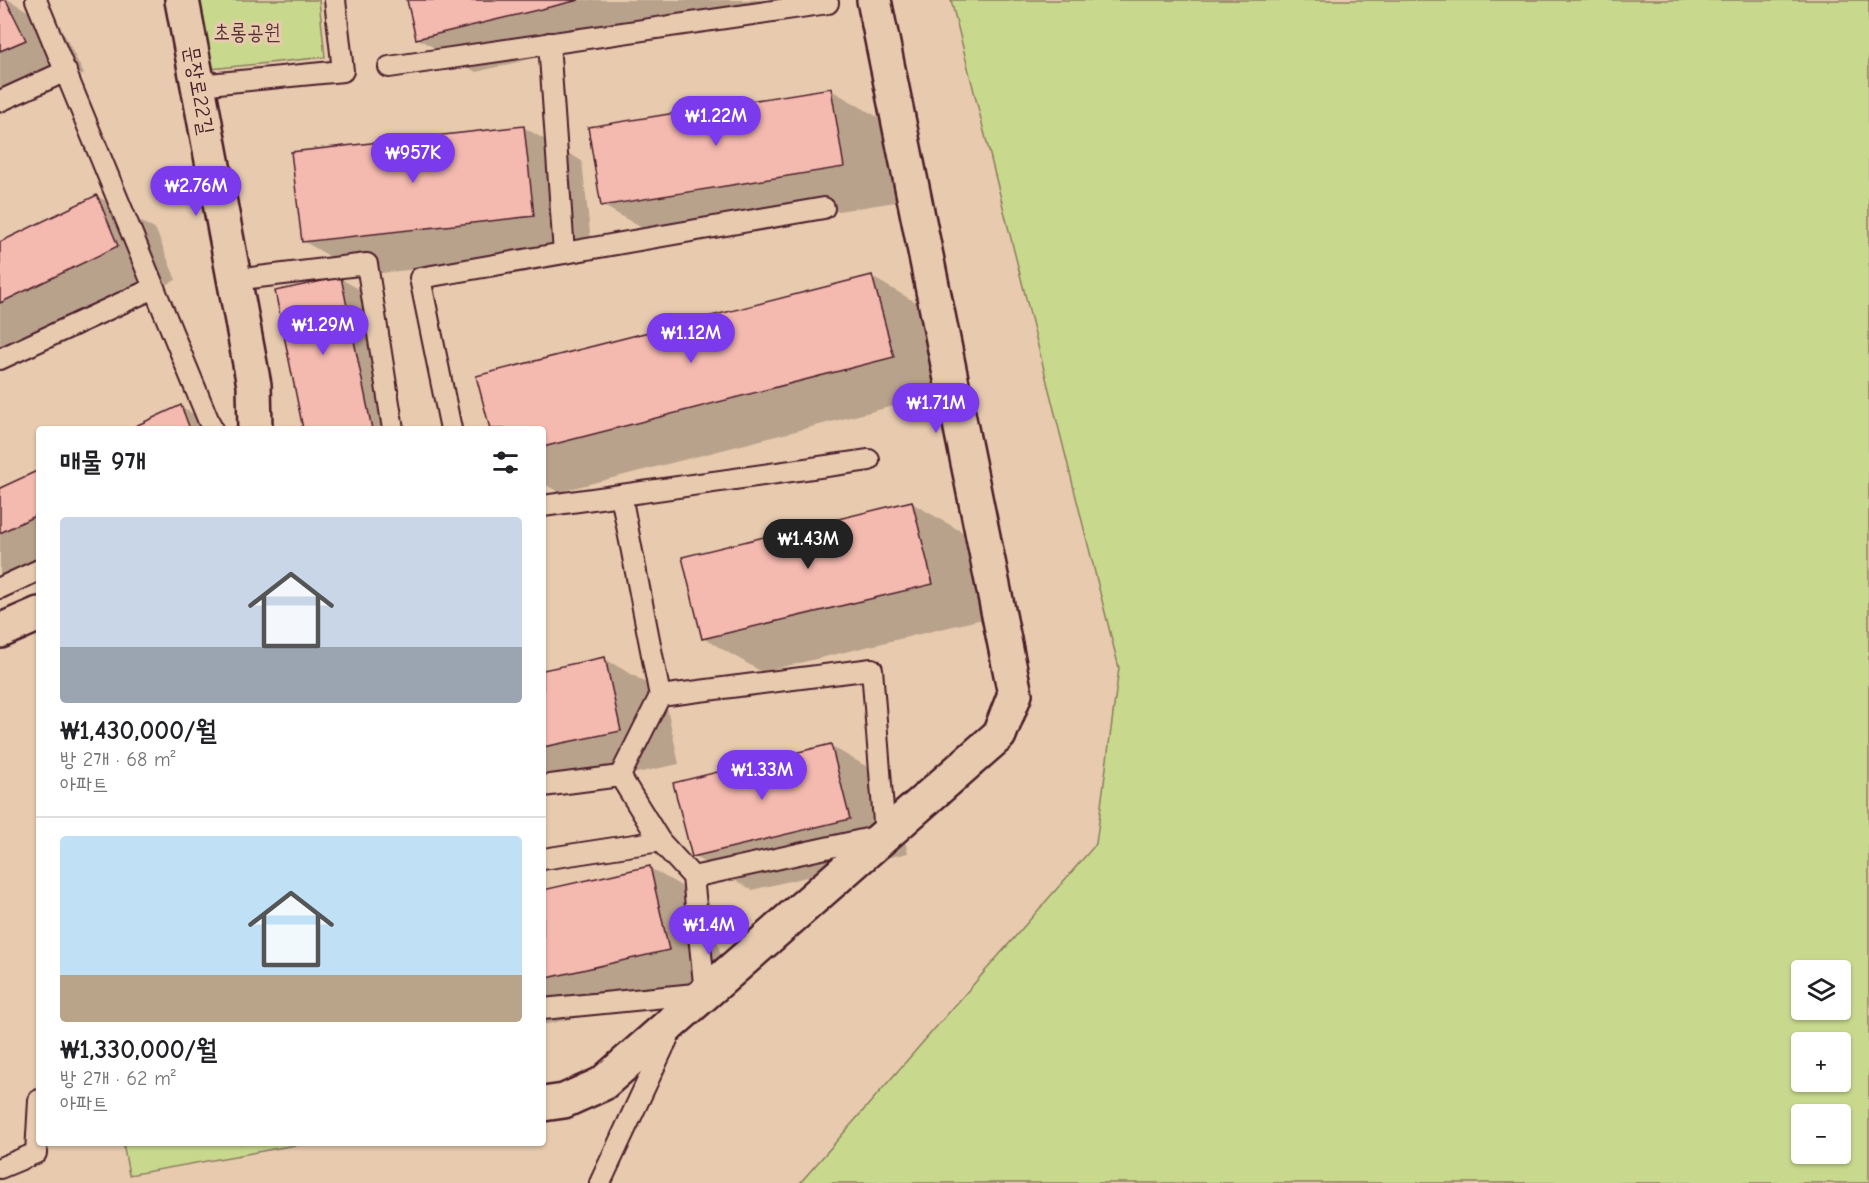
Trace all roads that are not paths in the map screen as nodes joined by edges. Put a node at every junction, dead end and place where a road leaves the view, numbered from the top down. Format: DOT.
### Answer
graph roads {
  1 [pos="36,0"];
  2 [pos="182,0"];
  3 [pos="334,0"];
  4 [pos="874,0"];
  5 [pos="828,3"];
  6 [pos="549,43"];
  7 [pos="389,67"];
  8 [pos="66,71"];
  9 [pos="198,85"];
  10 [pos="0,100"];
  11 [pos="824,208"];
  12 [pos="564,253"];
  13 [pos="234,280"];
  14 [pos="154,288"];
  15 [pos="0,359"];
  16 [pos="211,426"];
  17 [pos="255,426"];
  18 [pos="393,426"];
  19 [pos="450,426"];
  20 [pos="869,460"];
  21 [pos="621,495"];
  22 [pos="546,506"];
  23 [pos="36,571"];
  24 [pos="0,588"];
  25 [pos="36,615"];
  26 [pos="0,631"];
  27 [pos="660,696"];
  28 [pos="620,776"];
  29 [pos="546,786"];
  30 [pos="885,835"];
  31 [pos="660,841"];
  32 [pos="546,859"];
  33 [pos="693,877"];
  34 [pos="705,993"];
  35 [pos="546,1009"];
  36 [pos="677,1018"];
  37 [pos="546,1104"];
  38 [pos="36,1146"];
  39 [pos="0,1168"];
  40 [pos="600,1183"];
  1 -- 8 [label="lane"];
  2 -- 9 [label="street, 문장로22길"];
  3 -- 9 [label="lane"];
  4 -- 30 [label="street"];
  5 -- 6 [label="lane"];
  6 -- 7 [label="lane"];
  6 -- 12 [label="lane"];
  8 -- 10 [label="lane"];
  8 -- 14 [label="lane"];
  9 -- 13 [label="street, 문장로22길"];
  11 -- 12 [label="lane"];
  12 -- 19 [label="lane"];
  13 -- 17 [label="street, 문장로22길"];
  13 -- 18 [label="lane"];
  14 -- 15 [label="lane"];
  14 -- 16 [label="lane"];
  20 -- 21 [label="lane"];
  21 -- 22 [label="lane"];
  21 -- 27 [label="lane"];
  23 -- 24 [label="lane"];
  25 -- 26 [label="street"];
  27 -- 28 [label="lane"];
  27 -- 30 [label="lane"];
  28 -- 29 [label="lane"];
  28 -- 31 [label="lane"];
  30 -- 33 [label="lane"];
  30 -- 34 [label="street"];
  31 -- 32 [label="lane"];
  31 -- 33 [label="lane"];
  33 -- 34 [label="lane"];
  34 -- 35 [label="lane"];
  34 -- 36 [label="street"];
  36 -- 37 [label="street"];
  36 -- 40 [label="lane"];
  38 -- 39 [label="lane"];
}
